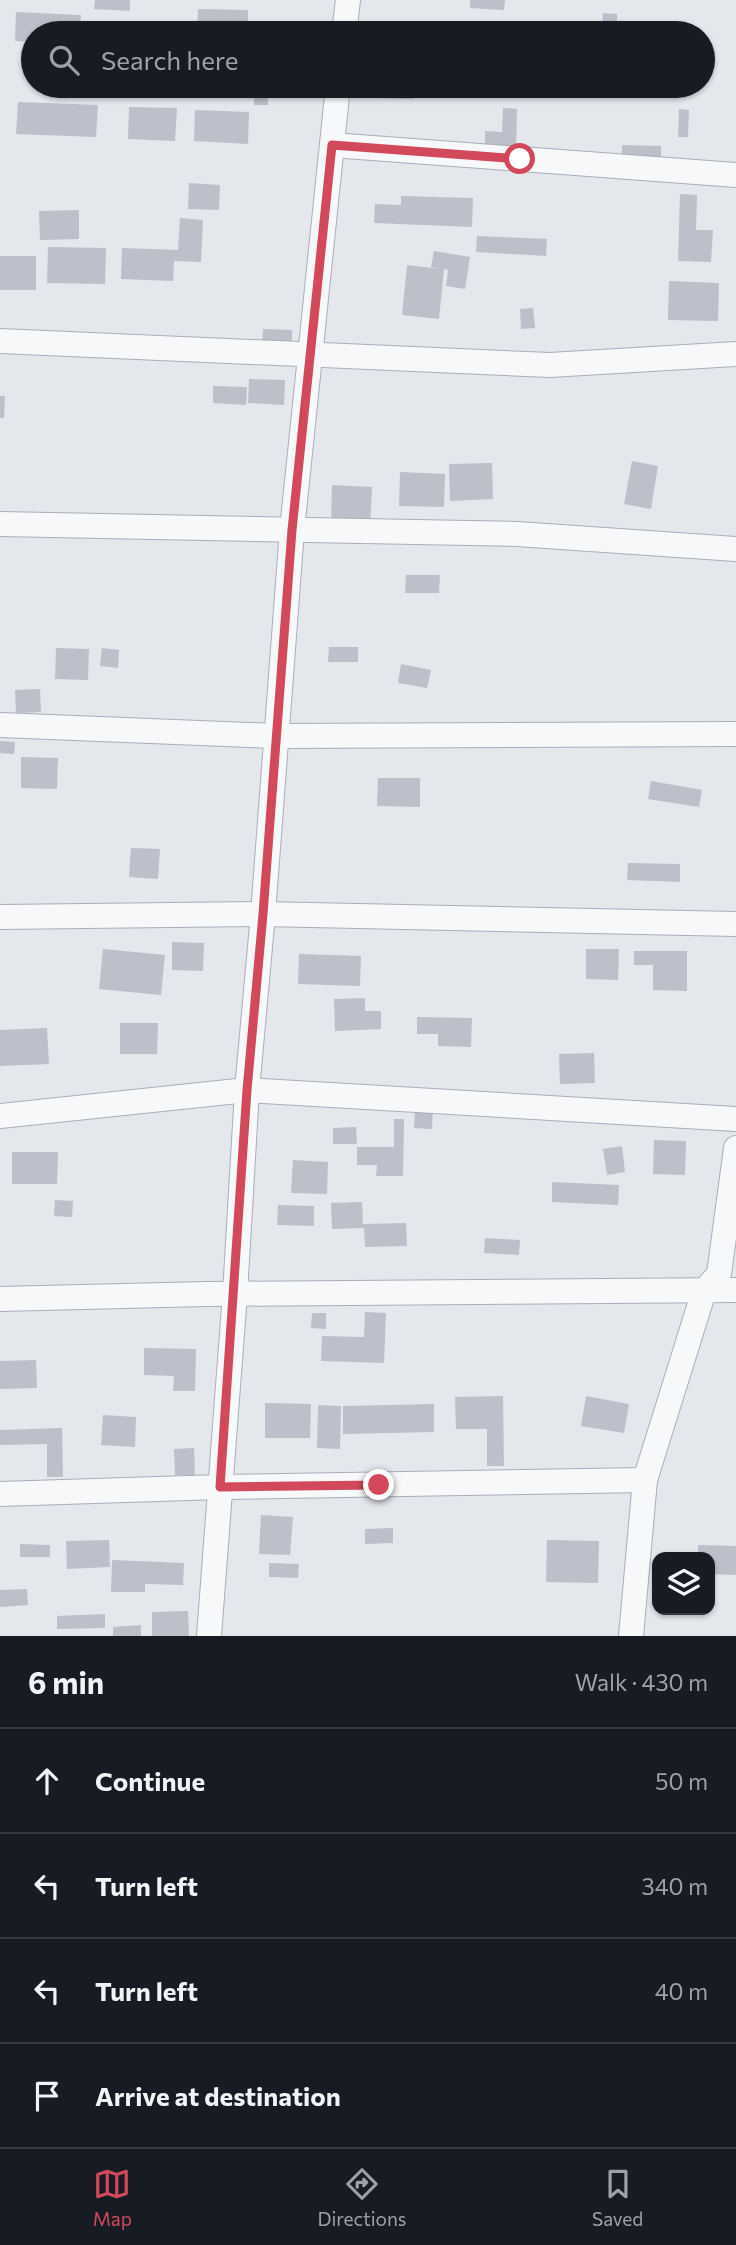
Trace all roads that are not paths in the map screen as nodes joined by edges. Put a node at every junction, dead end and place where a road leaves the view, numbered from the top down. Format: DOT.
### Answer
graph roads {
  1 [pos="348,0"];
  2 [pos="345,21"];
  3 [pos="337,98"];
  4 [pos="332,145"];
  5 [pos="736,175"];
  6 [pos="0,341"];
  7 [pos="736,354"];
  8 [pos="310,355"];
  9 [pos="0,524"];
  10 [pos="292,530"];
  11 [pos="736,549"];
  12 [pos="0,725"];
  13 [pos="736,734"];
  14 [pos="276,736"];
  15 [pos="263,914"];
  16 [pos="0,917"];
  17 [pos="736,924"];
  18 [pos="247,1090"];
  19 [pos="0,1116"];
  20 [pos="736,1119"];
  21 [pos="736,1149"];
  22 [pos="736,1290"];
  23 [pos="704,1291"];
  24 [pos="234,1294"];
  25 [pos="0,1299"];
  26 [pos="645,1480"];
  27 [pos="220,1487"];
  28 [pos="0,1494"];
  29 [pos="209,1636"];
  30 [pos="631,1636"];
  1 -- 2 [label="street"];
  3 -- 4 [label="street"];
  4 -- 5 [label="street"];
  4 -- 8 [label="street"];
  6 -- 8 [label="street"];
  7 -- 8 [label="street"];
  8 -- 10 [label="street"];
  9 -- 10 [label="street"];
  10 -- 11 [label="street"];
  10 -- 14 [label="street"];
  12 -- 14 [label="street"];
  13 -- 14 [label="street"];
  14 -- 15 [label="street"];
  15 -- 16 [label="street"];
  15 -- 17 [label="street"];
  15 -- 18 [label="street"];
  18 -- 19 [label="street"];
  18 -- 20 [label="street"];
  18 -- 24 [label="street"];
  21 -- 23 [label="street"];
  22 -- 23 [label="street"];
  23 -- 24 [label="street"];
  23 -- 26 [label="street"];
  24 -- 25 [label="street"];
  24 -- 27 [label="street"];
  26 -- 27 [label="street"];
  26 -- 30 [label="street"];
  27 -- 28 [label="street"];
  27 -- 29 [label="street"];
}
